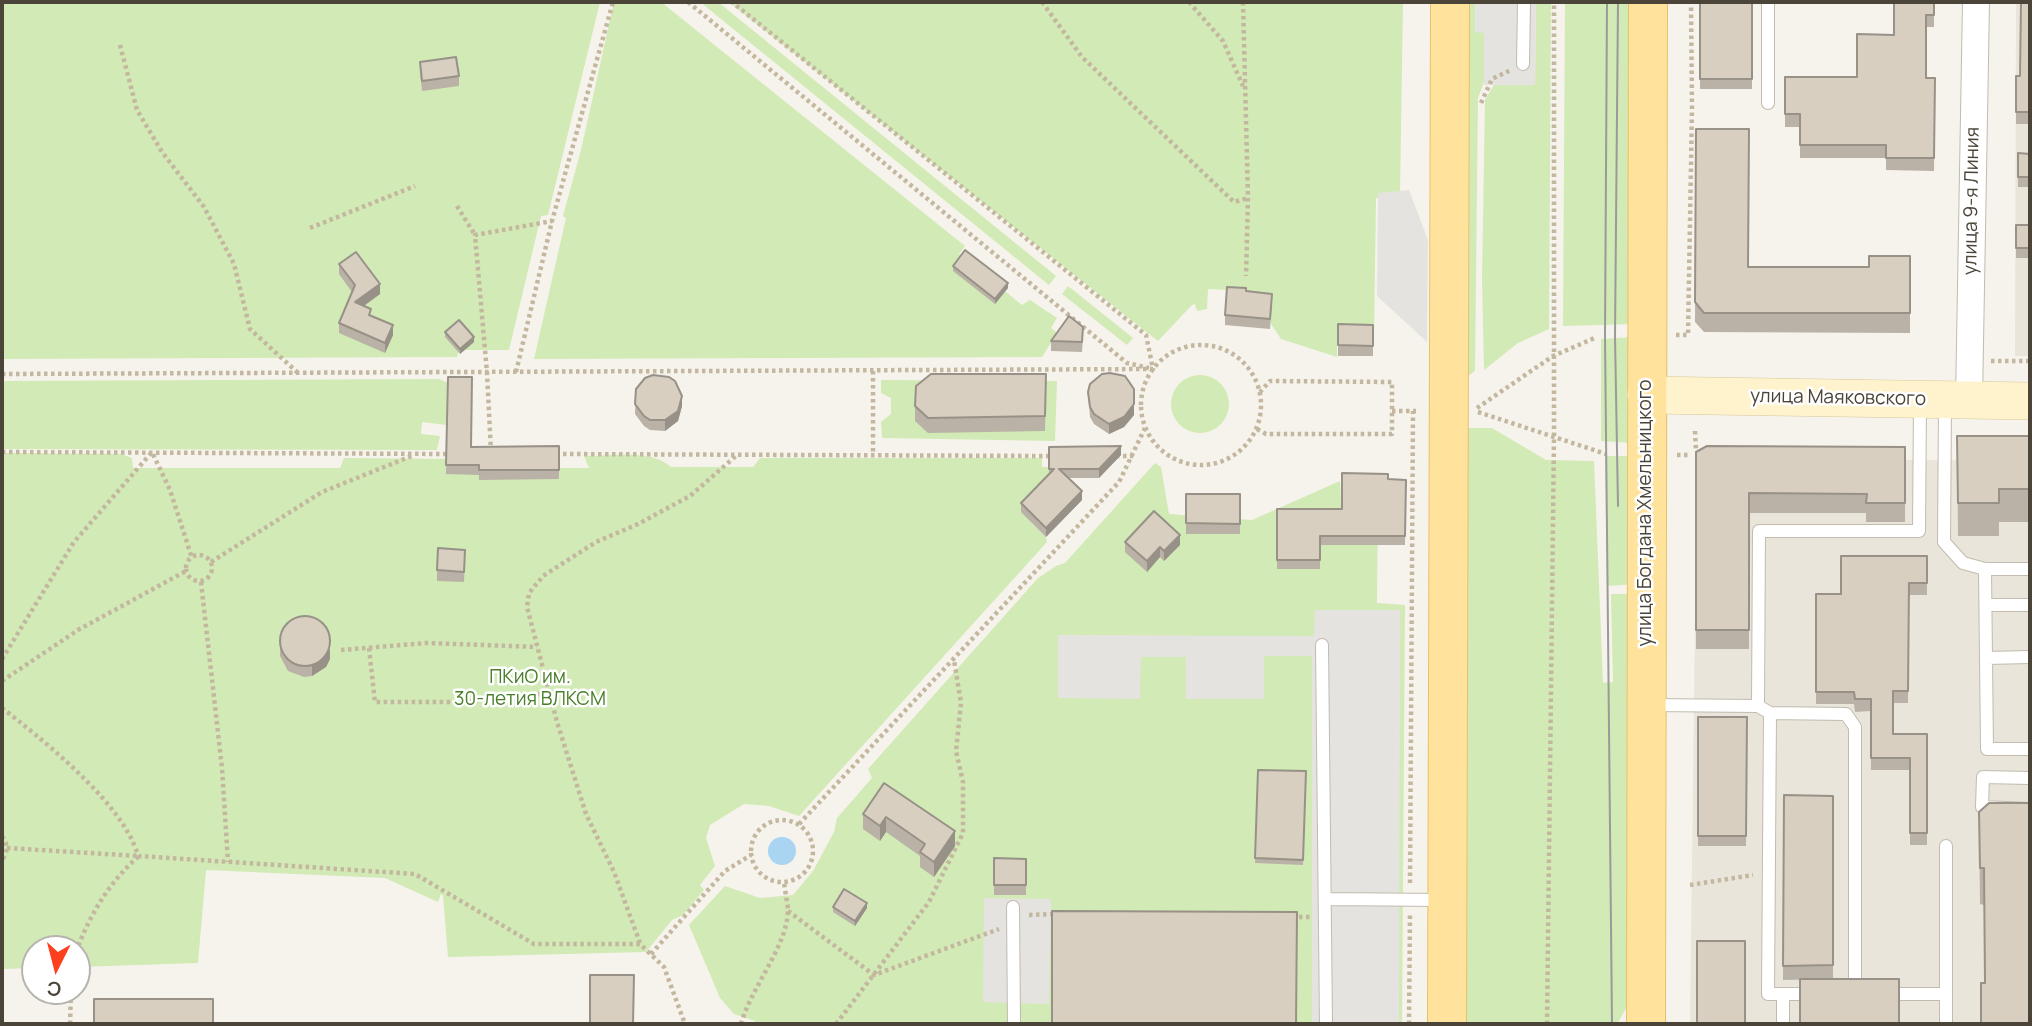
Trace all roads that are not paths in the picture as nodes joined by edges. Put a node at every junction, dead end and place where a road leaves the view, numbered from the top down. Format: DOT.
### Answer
graph roads {
  1 [pos="1450,2"];
  2 [pos="1524,2"];
  3 [pos="1648,2"];
  4 [pos="1768,2"];
  5 [pos="1976,2"];
  6 [pos="1523,64"];
  7 [pos="1768,103"];
  8 [pos="1646,395"];
  9 [pos="1944,400"];
  10 [pos="2030,401"];
  11 [pos="1985,569"];
  12 [pos="2030,569"];
  13 [pos="1986,605"];
  14 [pos="2030,605"];
  15 [pos="1322,645"];
  16 [pos="1986,657"];
  17 [pos="2030,657"];
  18 [pos="1647,705"];
  19 [pos="1758,706"];
  20 [pos="1770,713"];
  21 [pos="2030,749"];
  22 [pos="2030,778"];
  23 [pos="2030,809"];
  24 [pos="1946,846"];
  25 [pos="1325,899"];
  26 [pos="1429,900"];
  27 [pos="1013,907"];
  28 [pos="1783,994"];
  29 [pos="1843,994"];
  30 [pos="1946,994"];
  31 [pos="1014,1024"];
  32 [pos="1326,1024"];
  33 [pos="1447,1024"];
  34 [pos="1646,1024"];
  35 [pos="1783,1024"];
  36 [pos="1946,1024"];
  1 -- 26 [label="main road"];
  2 -- 6 [label="lane"];
  3 -- 8 [label="main road, улица Богдана Хмельницкого"];
  4 -- 7 [label="lane"];
  5 -- 9 [label="street, улица 9-я Линия"];
  8 -- 9 [label="main road, улица Маяковского"];
  8 -- 18 [label="main road, улица Богдана Хмельницкого"];
  9 -- 10 [label="main road, улица Маяковского"];
  9 -- 11 [label="lane"];
  9 -- 19 [label="lane"];
  11 -- 12 [label="lane"];
  11 -- 13 [label="lane"];
  13 -- 14 [label="lane"];
  13 -- 16 [label="lane"];
  15 -- 25 [label="lane"];
  16 -- 17 [label="lane"];
  16 -- 21 [label="lane"];
  18 -- 19 [label="lane"];
  18 -- 34 [label="main road, улица Богдана Хмельницкого"];
  19 -- 20 [label="lane"];
  20 -- 28 [label="lane"];
  20 -- 29 [label="lane"];
  22 -- 23 [label="lane"];
  24 -- 30 [label="lane"];
  25 -- 26 [label="lane"];
  25 -- 32 [label="lane"];
  26 -- 33 [label="main road"];
  27 -- 31 [label="lane"];
  28 -- 29 [label="lane"];
  28 -- 35 [label="lane"];
  29 -- 30 [label="lane"];
  30 -- 36 [label="lane"];
}
